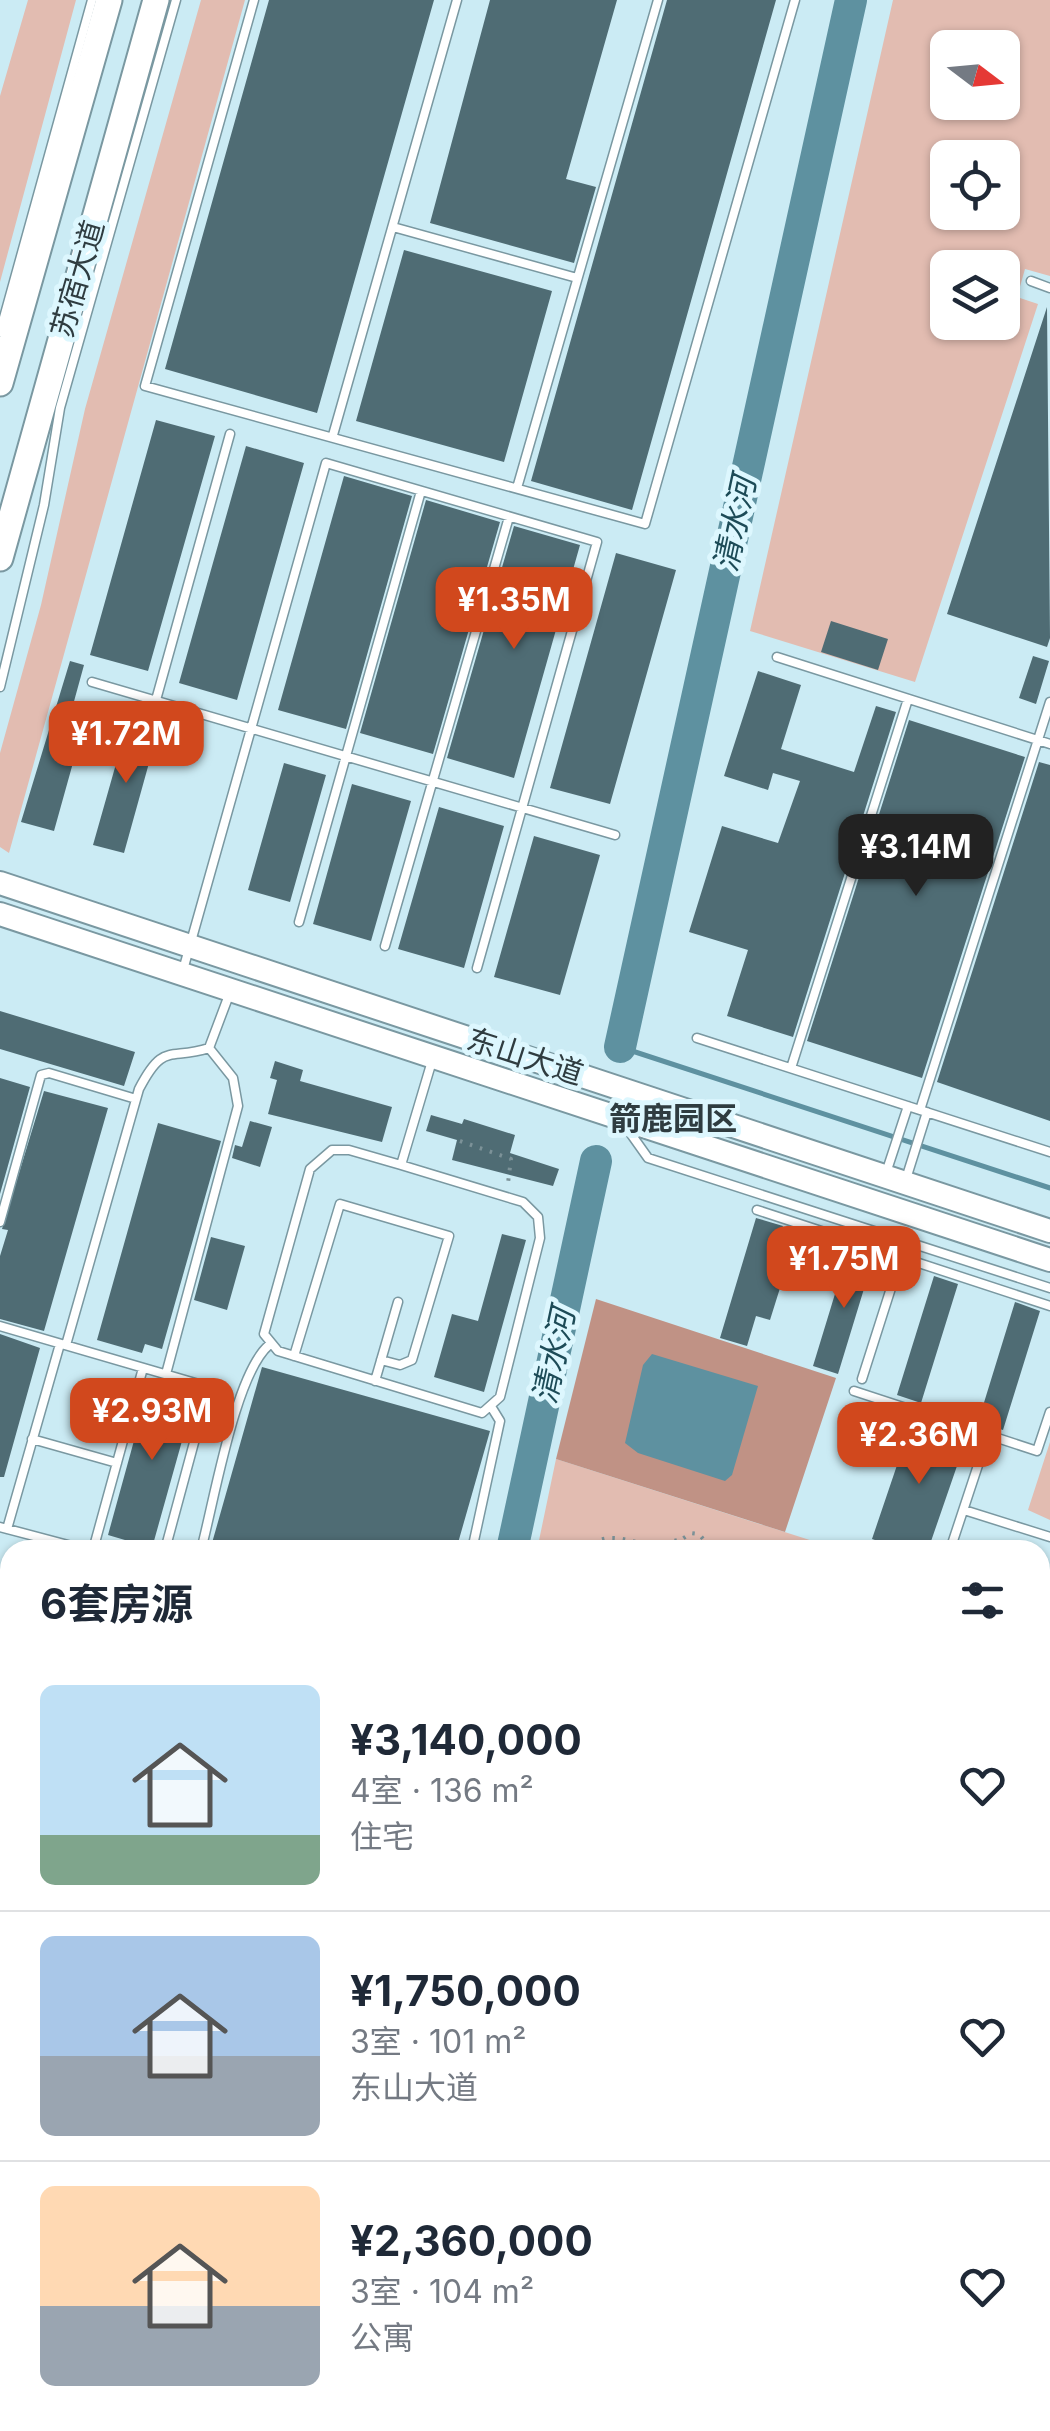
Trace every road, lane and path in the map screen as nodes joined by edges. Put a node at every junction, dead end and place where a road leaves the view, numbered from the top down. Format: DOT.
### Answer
graph roads {
  1 [pos="92,0"];
  2 [pos="109,0"];
  3 [pos="156,0"];
  4 [pos="176,0"];
  5 [pos="254,0"];
  6 [pos="457,0"];
  7 [pos="658,0"];
  8 [pos="795,0"];
  9 [pos="392,227"];
  10 [pos="578,278"];
  11 [pos="1031,281"];
  12 [pos="1050,288"];
  13 [pos="0,332"];
  14 [pos="0,383"];
  15 [pos="230,434"];
  16 [pos="334,436"];
  17 [pos="517,488"];
  18 [pos="421,491"];
  19 [pos="509,517"];
  20 [pos="0,558"];
  21 [pos="778,657"];
  22 [pos="92,682"];
  23 [pos="0,687"];
  24 [pos="908,699"];
  25 [pos="156,700"];
  26 [pos="1050,702"];
  27 [pos="252,728"];
  28 [pos="1038,740"];
  29 [pos="1050,744"];
  30 [pos="346,756"];
  31 [pos="433,782"];
  32 [pos="522,808"];
  33 [pos="615,835"];
  34 [pos="0,883"];
  35 [pos="0,914"];
  36 [pos="299,922"];
  37 [pos="190,946"];
  38 [pos="385,946"];
  39 [pos="477,968"];
  40 [pos="182,974"];
  41 [pos="230,990"];
  42 [pos="697,1038"];
  43 [pos="209,1048"];
  44 [pos="433,1057"];
  45 [pos="791,1068"];
  46 [pos="136,1099"];
  47 [pos="908,1106"];
  48 [pos="924,1111"];
  49 [pos="620,1119"];
  50 [pos="460,1141"];
  51 [pos="1050,1152"];
  52 [pos="401,1165"];
  53 [pos="895,1179"];
  54 [pos="505,1196"];
  55 [pos="756,1210"];
  56 [pos="0,1222"];
  57 [pos="1050,1231"];
  58 [pos="906,1241"];
  59 [pos="901,1256"];
  60 [pos="1050,1260"];
  61 [pos="1050,1288"];
  62 [pos="398,1302"];
  63 [pos="1050,1306"];
  64 [pos="0,1326"];
  65 [pos="63,1344"];
  66 [pos="269,1345"];
  67 [pos="294,1356"];
  68 [pos="381,1360"];
  69 [pos="143,1368"];
  70 [pos="166,1374"];
  71 [pos="862,1379"];
  72 [pos="375,1381"];
  73 [pos="854,1392"];
  74 [pos="492,1408"];
  75 [pos="1050,1412"];
  76 [pos="988,1435"];
  77 [pos="32,1439"];
  78 [pos="117,1462"];
  79 [pos="964,1510"];
  80 [pos="3,1528"];
  81 [pos="1050,1537"];
  82 [pos="50,1540"];
  83 [pos="93,1540"];
  84 [pos="168,1540"];
  85 [pos="204,1540"];
  86 [pos="474,1540"];
  87 [pos="598,1540"];
  88 [pos="625,1540"];
  89 [pos="678,1540"];
  90 [pos="704,1540"];
  91 [pos="954,1540"];
  1 -- 13 [label="lane"];
  2 -- 14 [label="main road, 苏宿大道"];
  3 -- 20 [label="main road, 苏宿大道"];
  4 -- 23 [label="lane"];
  5 -- 16 [label="lane"];
  6 -- 9 [label="lane"];
  7 -- 10 [label="lane"];
  8 -- 17 [label="lane"];
  9 -- 10 [label="lane"];
  9 -- 16 [label="lane"];
  10 -- 17 [label="lane"];
  11 -- 12 [label="lane"];
  15 -- 25 [label="lane"];
  16 -- 17 [label="lane"];
  18 -- 19 [label="lane"];
  18 -- 27 [label="lane"];
  18 -- 30 [label="lane"];
  19 -- 31 [label="lane"];
  19 -- 32 [label="lane"];
  21 -- 24 [label="lane"];
  22 -- 25 [label="lane"];
  24 -- 28 [label="lane"];
  24 -- 45 [label="lane"];
  25 -- 27 [label="lane"];
  26 -- 28 [label="lane"];
  27 -- 30 [label="lane"];
  27 -- 37 [label="lane"];
  28 -- 29 [label="lane"];
  28 -- 48 [label="lane"];
  30 -- 31 [label="lane"];
  30 -- 36 [label="lane"];
  31 -- 32 [label="lane"];
  31 -- 38 [label="lane"];
  32 -- 33 [label="lane"];
  32 -- 39 [label="lane"];
  34 -- 37 [label="main road, 东山大道"];
  35 -- 40 [label="main road, 东山大道"];
  37 -- 40 [label="lane"];
  37 -- 53 [label="main road, 东山大道"];
  40 -- 41 [label="main road, 东山大道"];
  41 -- 43 [label="lane"];
  41 -- 44 [label="main road, 东山大道"];
  42 -- 45 [label="lane"];
  43 -- 46 [label="lane"];
  43 -- 70 [label="lane"];
  44 -- 49 [label="main road, 东山大道"];
  44 -- 52 [label="lane"];
  45 -- 47 [label="lane"];
  46 -- 56 [label="lane"];
  46 -- 65 [label="lane"];
  47 -- 48 [label="lane"];
  47 -- 53 [label="lane"];
  48 -- 51 [label="lane"];
  48 -- 53 [label="lane"];
  49 -- 58 [label="lane"];
  49 -- 60 [label="main road, 东山大道"];
  50 -- 54 [label="path"];
  52 -- 54 [label="lane"];
  52 -- 66 [label="lane"];
  53 -- 57 [label="main road, 东山大道"];
  54 -- 74 [label="lane"];
  55 -- 59 [label="lane"];
  58 -- 59 [label="lane"];
  58 -- 61 [label="lane"];
  59 -- 63 [label="lane"];
  59 -- 71 [label="lane"];
  62 -- 68 [label="lane"];
  64 -- 65 [label="lane"];
  65 -- 69 [label="lane"];
  65 -- 77 [label="lane"];
  66 -- 67 [label="lane"];
  66 -- 85 [label="lane"];
  67 -- 68 [label="lane"];
  67 -- 72 [label="lane"];
  68 -- 72 [label="lane"];
  69 -- 70 [label="lane"];
  69 -- 78 [label="lane"];
  70 -- 84 [label="lane"];
  72 -- 74 [label="lane"];
  73 -- 76 [label="lane"];
  74 -- 86 [label="lane"];
  75 -- 76 [label="lane"];
  76 -- 79 [label="lane"];
  77 -- 78 [label="lane"];
  77 -- 80 [label="lane"];
  78 -- 83 [label="lane"];
  79 -- 81 [label="lane"];
  79 -- 91 [label="lane"];
  80 -- 82 [label="lane"];
  87 -- 88 [label="path"];
  89 -- 90 [label="path"];
}
